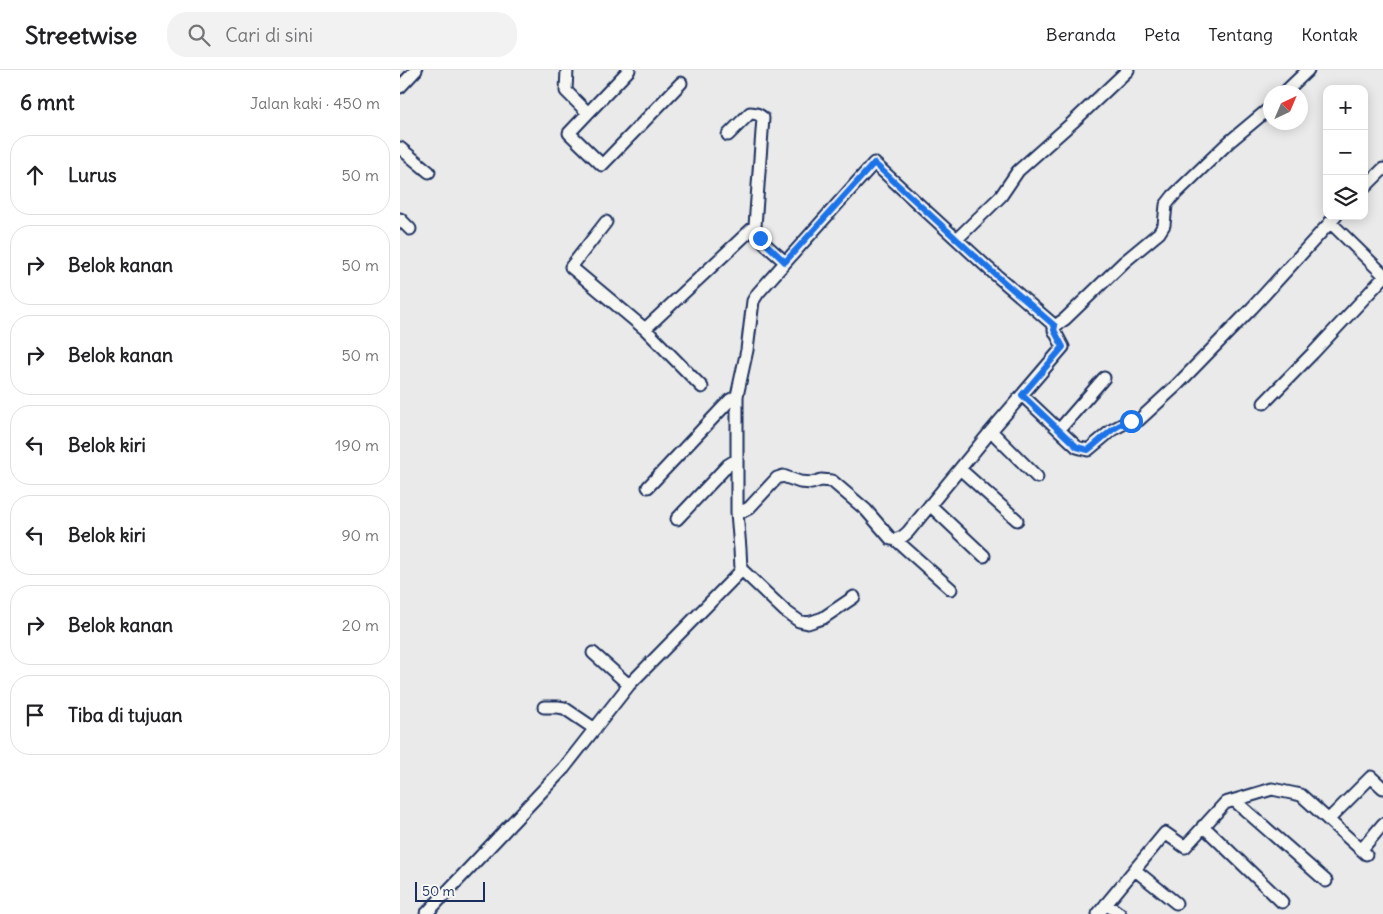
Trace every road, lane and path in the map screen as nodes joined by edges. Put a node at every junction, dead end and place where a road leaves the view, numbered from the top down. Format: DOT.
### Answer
graph roads {
  1 [pos="416,70"];
  2 [pos="567,70"];
  3 [pos="629,70"];
  4 [pos="1128,70"];
  5 [pos="1308,70"];
  6 [pos="681,83"];
  7 [pos="401,84"];
  8 [pos="1292,85"];
  9 [pos="588,113"];
  10 [pos="1263,113"];
  11 [pos="728,134"];
  12 [pos="400,148"];
  13 [pos="1383,169"];
  14 [pos="429,172"];
  15 [pos="1368,184"];
  16 [pos="400,220"];
  17 [pos="1332,220"];
  18 [pos="1334,220"];
  19 [pos="606,222"];
  20 [pos="755,226"];
  21 [pos="410,229"];
  22 [pos="957,239"];
  23 [pos="785,262"];
  24 [pos="1383,276"];
  25 [pos="1055,326"];
  26 [pos="645,329"];
  27 [pos="1104,378"];
  28 [pos="702,386"];
  29 [pos="1022,395"];
  30 [pos="737,396"];
  31 [pos="1264,402"];
  32 [pos="1059,430"];
  33 [pos="991,431"];
  34 [pos="736,460"];
  35 [pos="960,468"];
  36 [pos="1037,477"];
  37 [pos="648,487"];
  38 [pos="930,505"];
  39 [pos="737,512"];
  40 [pos="677,519"];
  41 [pos="1018,520"];
  42 [pos="896,540"];
  43 [pos="984,556"];
  44 [pos="740,569"];
  45 [pos="951,589"];
  46 [pos="854,597"];
  47 [pos="593,653"];
  48 [pos="629,685"];
  49 [pos="544,707"];
  50 [pos="596,729"];
  51 [pos="1383,788"];
  52 [pos="1235,801"];
  53 [pos="1329,820"];
  54 [pos="1383,824"];
  55 [pos="1203,826"];
  56 [pos="1135,870"];
  57 [pos="1326,881"];
  58 [pos="1282,902"];
  59 [pos="1176,903"];
  60 [pos="1106,904"];
  61 [pos="426,914"];
  62 [pos="1098,914"];
  63 [pos="1120,914"];
  1 -- 7 [label="street"];
  2 -- 9 [label="street"];
  3 -- 9 [label="street"];
  4 -- 22 [label="street"];
  5 -- 8 [label="street"];
  6 -- 9 [label="street"];
  10 -- 25 [label="street"];
  11 -- 20 [label="street"];
  12 -- 14 [label="street"];
  13 -- 15 [label="street"];
  16 -- 21 [label="street"];
  17 -- 32 [label="street"];
  18 -- 24 [label="street"];
  19 -- 26 [label="street"];
  20 -- 23 [label="street"];
  20 -- 26 [label="street"];
  22 -- 23 [label="street"];
  22 -- 25 [label="street"];
  23 -- 30 [label="street"];
  24 -- 31 [label="street"];
  25 -- 29 [label="street"];
  26 -- 28 [label="street"];
  27 -- 32 [label="street"];
  29 -- 32 [label="street"];
  29 -- 33 [label="street"];
  30 -- 34 [label="street"];
  30 -- 37 [label="street"];
  33 -- 35 [label="street"];
  33 -- 36 [label="street"];
  34 -- 39 [label="street"];
  34 -- 40 [label="street"];
  35 -- 38 [label="street"];
  35 -- 41 [label="street"];
  38 -- 42 [label="street"];
  38 -- 43 [label="street"];
  39 -- 42 [label="street"];
  39 -- 44 [label="street"];
  42 -- 45 [label="street"];
  44 -- 46 [label="street"];
  44 -- 48 [label="street"];
  47 -- 48 [label="street"];
  48 -- 50 [label="street"];
  49 -- 50 [label="street"];
  50 -- 61 [label="street"];
  51 -- 53 [label="street"];
  52 -- 53 [label="street"];
  52 -- 55 [label="street"];
  52 -- 57 [label="street"];
  53 -- 54 [label="street"];
  55 -- 56 [label="street"];
  55 -- 58 [label="street"];
  56 -- 59 [label="street"];
  56 -- 60 [label="street"];
  60 -- 62 [label="street"];
  60 -- 63 [label="street"];
}
